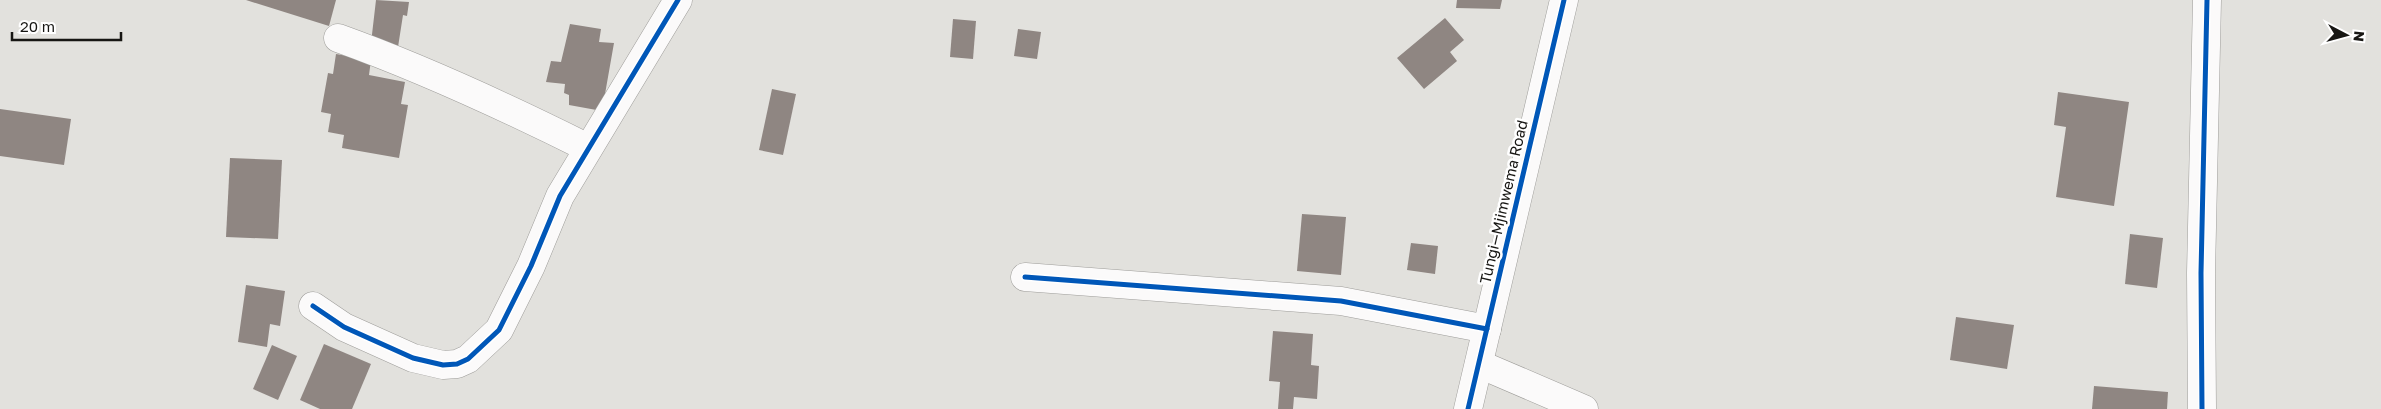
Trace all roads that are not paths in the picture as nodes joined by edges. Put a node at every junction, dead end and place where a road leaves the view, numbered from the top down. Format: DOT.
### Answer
graph roads {
  1 [pos="678,0"];
  2 [pos="1564,0"];
  3 [pos="2207,0"];
  4 [pos="338,38"];
  5 [pos="588,148"];
  6 [pos="1025,277"];
  7 [pos="312,306"];
  8 [pos="1487,329"];
  9 [pos="1479,364"];
  10 [pos="1468,409"];
  11 [pos="1584,409"];
  12 [pos="2202,409"];
  1 -- 5 [label="street"];
  2 -- 8 [label="street, Tungi—Mjimwema Road"];
  3 -- 12 [label="street"];
  4 -- 5 [label="street"];
  5 -- 7 [label="street"];
  6 -- 8 [label="street"];
  8 -- 9 [label="street, Tungi—Mjimwema Road"];
  9 -- 10 [label="street, Tungi—Mjimwema Road"];
  9 -- 11 [label="street"];
}
